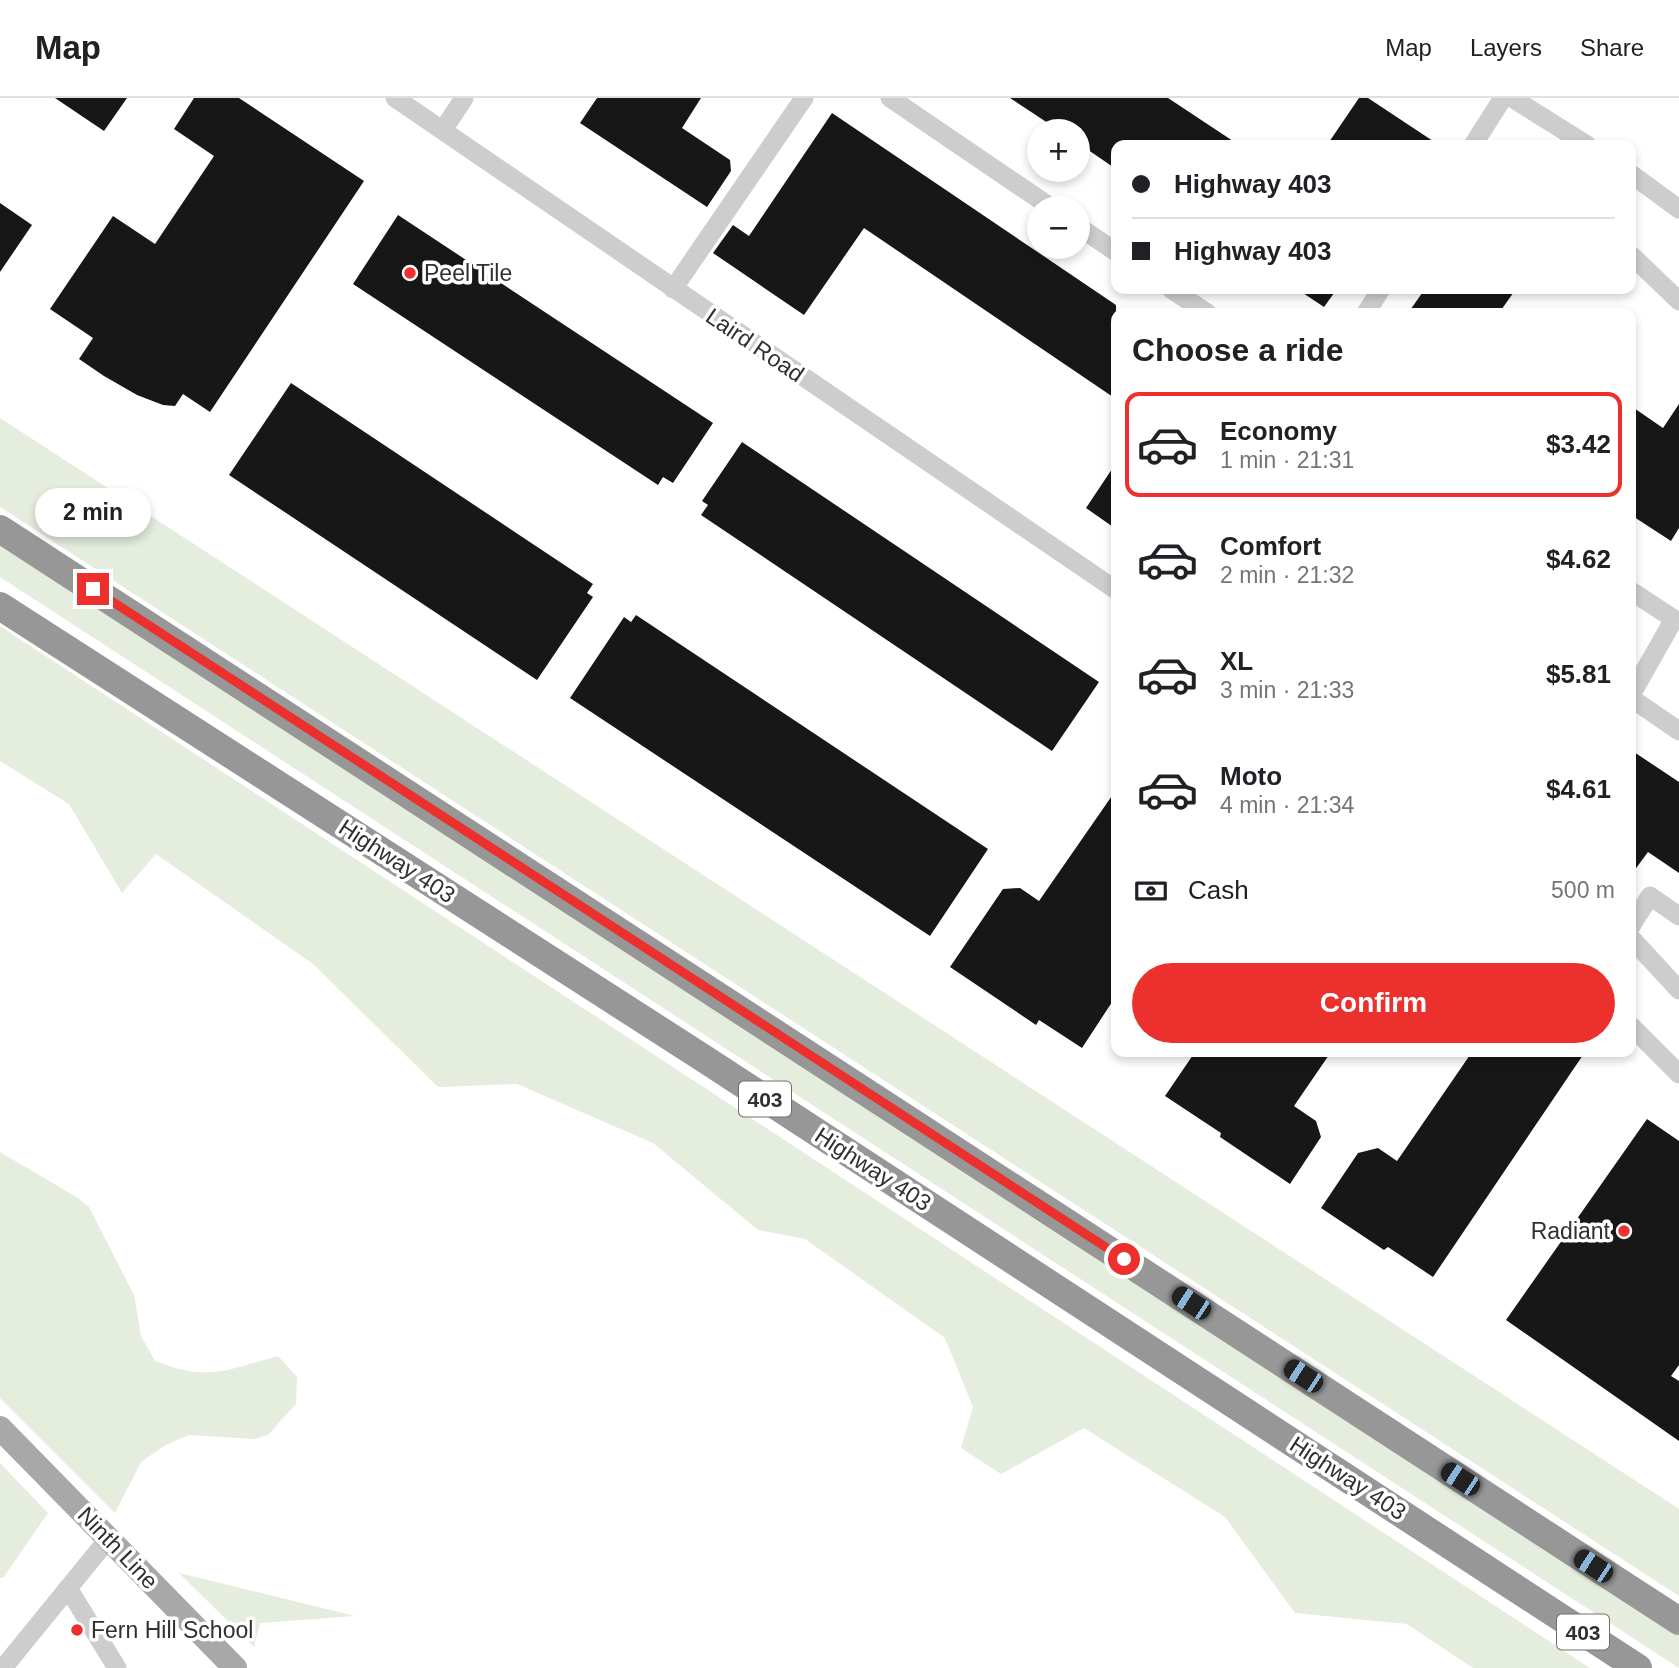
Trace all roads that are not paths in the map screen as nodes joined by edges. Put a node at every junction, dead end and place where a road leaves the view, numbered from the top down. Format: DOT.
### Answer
graph roads {
  1 [pos="395,98"];
  2 [pos="464,98"];
  3 [pos="804,98"];
  4 [pos="890,98"];
  5 [pos="1503,98"];
  6 [pos="1512,98"];
  7 [pos="443,130"];
  8 [pos="1476,140"];
  9 [pos="1579,140"];
  10 [pos="1636,178"];
  11 [pos="1034,196"];
  12 [pos="1679,209"];
  13 [pos="1090,234"];
  14 [pos="1111,249"];
  15 [pos="1636,260"];
  16 [pos="673,289"];
  17 [pos="1178,294"];
  18 [pos="1679,301"];
  19 [pos="1200,308"];
  20 [pos="0,529"];
  21 [pos="1111,587"];
  22 [pos="1636,594"];
  23 [pos="0,606"];
  24 [pos="1677,615"];
  25 [pos="1636,688"];
  26 [pos="1636,701"];
  27 [pos="1679,731"];
  28 [pos="1679,916"];
  29 [pos="1636,918"];
  30 [pos="1636,943"];
  31 [pos="1679,990"];
  32 [pos="1636,1031"];
  33 [pos="1679,1074"];
  34 [pos="0,1428"];
  35 [pos="109,1538"];
  36 [pos="68,1588"];
  37 [pos="1679,1621"];
  38 [pos="3,1668"];
  39 [pos="117,1668"];
  40 [pos="235,1668"];
  41 [pos="1638,1668"];
  1 -- 7 [label="street, Laird Road"];
  2 -- 7 [label="street"];
  3 -- 16 [label="street"];
  4 -- 11 [label="street"];
  5 -- 8 [label="street"];
  6 -- 9 [label="street"];
  7 -- 16 [label="street, Laird Road"];
  10 -- 12 [label="street"];
  13 -- 14 [label="street"];
  15 -- 18 [label="street"];
  16 -- 21 [label="street, Laird Road"];
  17 -- 19 [label="street"];
  20 -- 37 [label="highway, 403"];
  22 -- 24 [label="street"];
  23 -- 41 [label="highway, Highway 403 / 403"];
  24 -- 25 [label="street"];
  26 -- 27 [label="street"];
  28 -- 29 [label="street"];
  30 -- 31 [label="street"];
  32 -- 33 [label="street"];
  34 -- 35 [label="main road, Ninth Line"];
  35 -- 36 [label="street"];
  35 -- 40 [label="main road, Ninth Line"];
  36 -- 38 [label="street"];
  36 -- 39 [label="street"];
}
